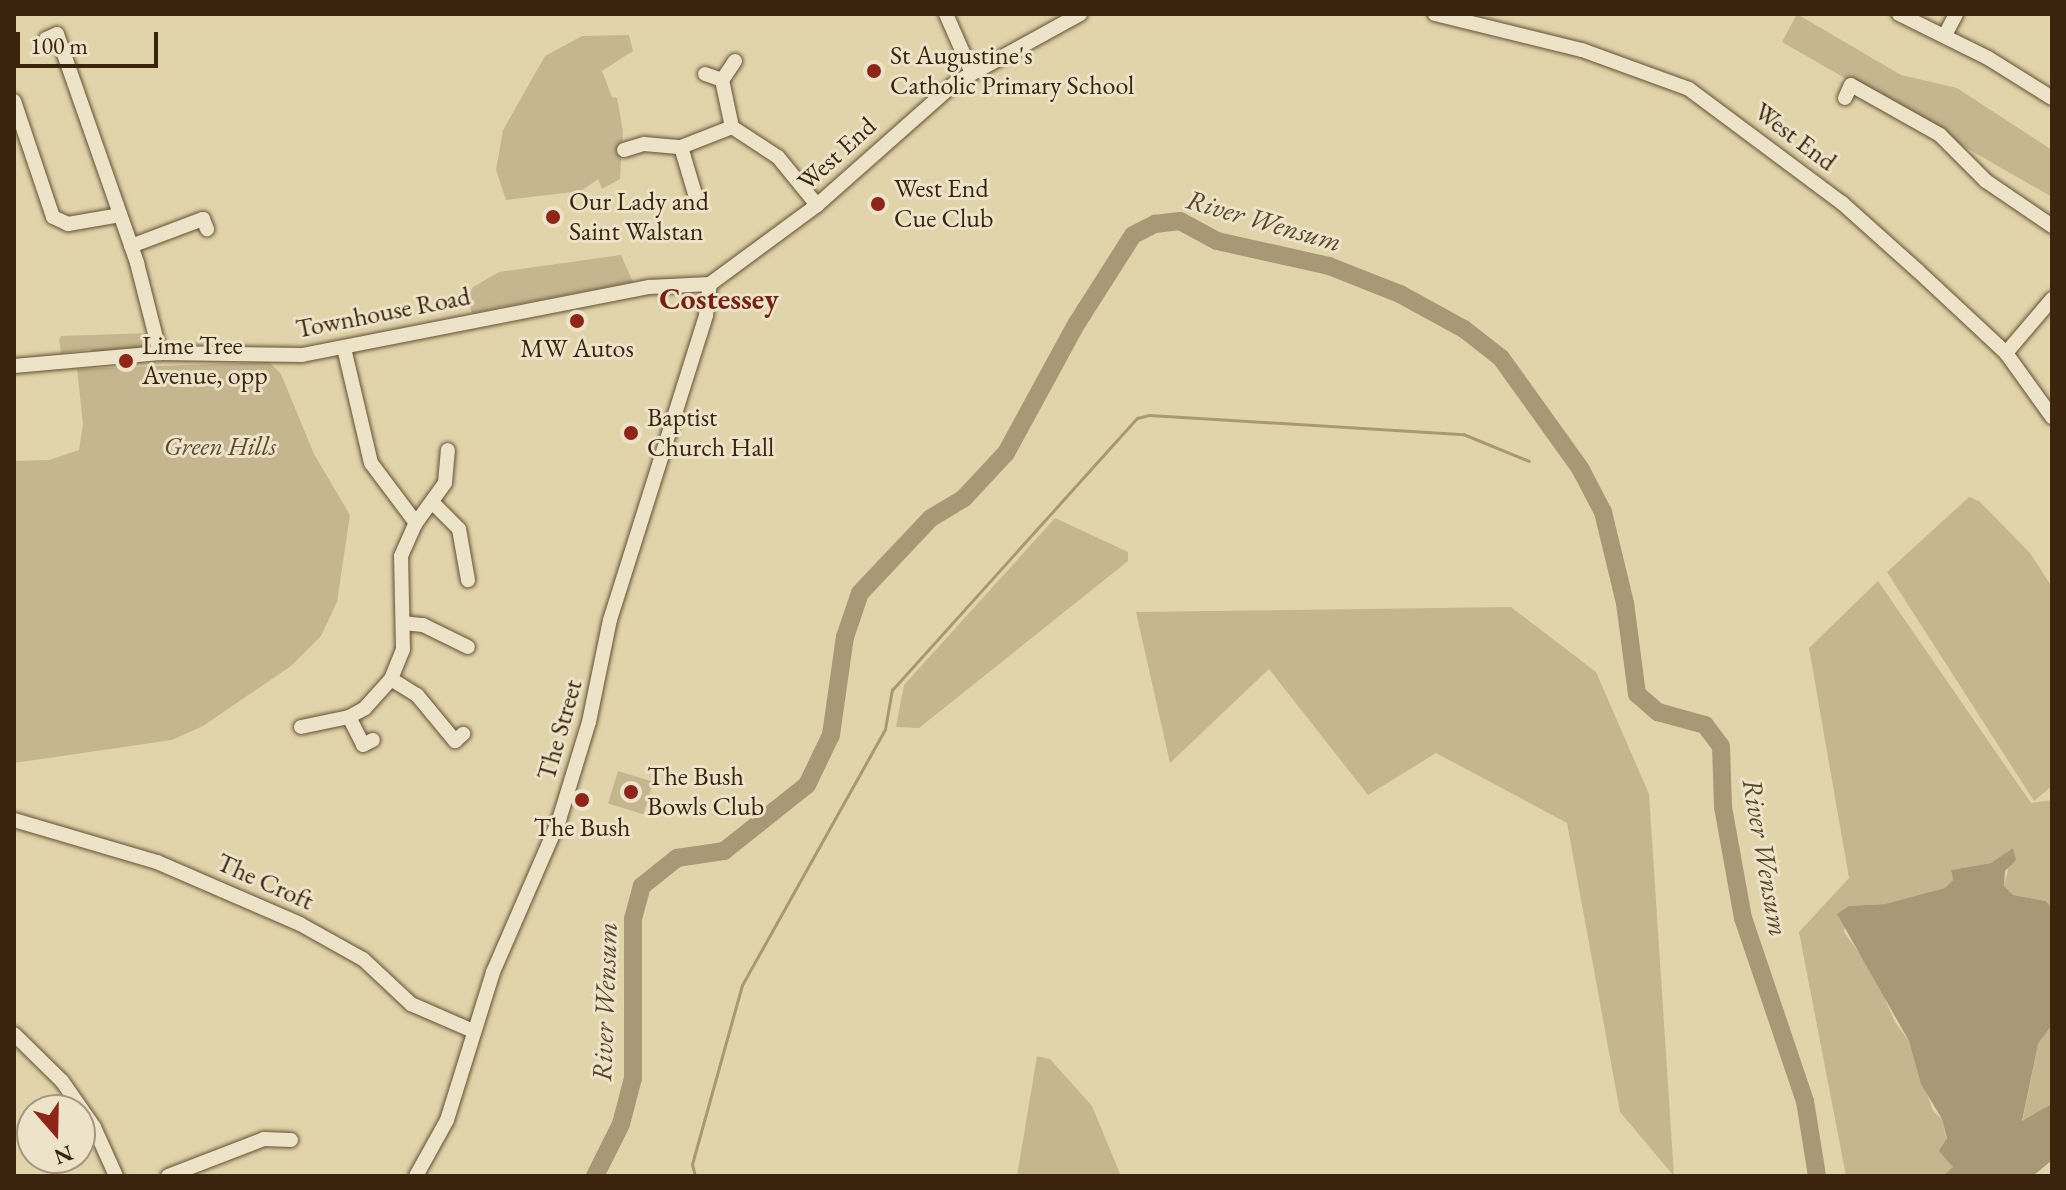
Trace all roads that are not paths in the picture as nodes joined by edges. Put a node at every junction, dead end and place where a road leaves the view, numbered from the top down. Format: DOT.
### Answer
graph roads {
  1 [pos="946,14"];
  2 [pos="1080,14"];
  3 [pos="1899,14"];
  4 [pos="1956,14"];
  5 [pos="1444,15"];
  6 [pos="57,34"];
  7 [pos="1945,35"];
  8 [pos="735,61"];
  9 [pos="971,71"];
  10 [pos="705,74"];
  11 [pos="722,80"];
  12 [pos="1847,88"];
  13 [pos="2052,98"];
  14 [pos="14,101"];
  15 [pos="732,127"];
  16 [pos="627,144"];
  17 [pos="681,147"];
  18 [pos="688,189"];
  19 [pos="817,205"];
  20 [pos="120,215"];
  21 [pos="204,220"];
  22 [pos="2052,226"];
  23 [pos="131,246"];
  24 [pos="710,284"];
  25 [pos="2052,299"];
  26 [pos="344,348"];
  27 [pos="160,353"];
  28 [pos="2006,353"];
  29 [pos="14,366"];
  30 [pos="2052,417"];
  31 [pos="448,450"];
  32 [pos="432,502"];
  33 [pos="416,523"];
  34 [pos="470,573"];
  35 [pos="403,623"];
  36 [pos="459,647"];
  37 [pos="391,679"];
  38 [pos="349,717"];
  39 [pos="301,727"];
  40 [pos="455,740"];
  41 [pos="363,745"];
  42 [pos="14,820"];
  43 [pos="473,1031"];
  44 [pos="14,1034"];
  45 [pos="284,1143"];
  46 [pos="116,1176"];
  47 [pos="168,1176"];
  48 [pos="416,1176"];
  1 -- 9 [label="street"];
  2 -- 9 [label="street, West End"];
  3 -- 7 [label="street"];
  4 -- 7 [label="street"];
  5 -- 28 [label="street, West End"];
  6 -- 20 [label="street"];
  7 -- 13 [label="street"];
  8 -- 11 [label="street"];
  9 -- 19 [label="street, West End"];
  10 -- 11 [label="street"];
  11 -- 15 [label="street"];
  12 -- 22 [label="street"];
  14 -- 20 [label="street"];
  15 -- 17 [label="street"];
  15 -- 19 [label="street"];
  16 -- 17 [label="street"];
  17 -- 18 [label="street"];
  19 -- 24 [label="street, West End"];
  20 -- 23 [label="street"];
  21 -- 23 [label="street"];
  23 -- 27 [label="street"];
  24 -- 26 [label="street, Townhouse Road"];
  24 -- 43 [label="street, The Street"];
  25 -- 28 [label="street"];
  26 -- 27 [label="street, Townhouse Road"];
  26 -- 33 [label="street"];
  27 -- 29 [label="street, Townhouse Road"];
  28 -- 30 [label="street, West End"];
  31 -- 32 [label="street"];
  32 -- 33 [label="street"];
  32 -- 34 [label="street"];
  33 -- 35 [label="street"];
  35 -- 36 [label="street"];
  35 -- 37 [label="street"];
  37 -- 38 [label="street"];
  37 -- 40 [label="street"];
  38 -- 39 [label="street"];
  38 -- 41 [label="street"];
  42 -- 43 [label="street, The Croft"];
  43 -- 48 [label="street, The Street"];
  44 -- 46 [label="street"];
  45 -- 47 [label="street"];
}
